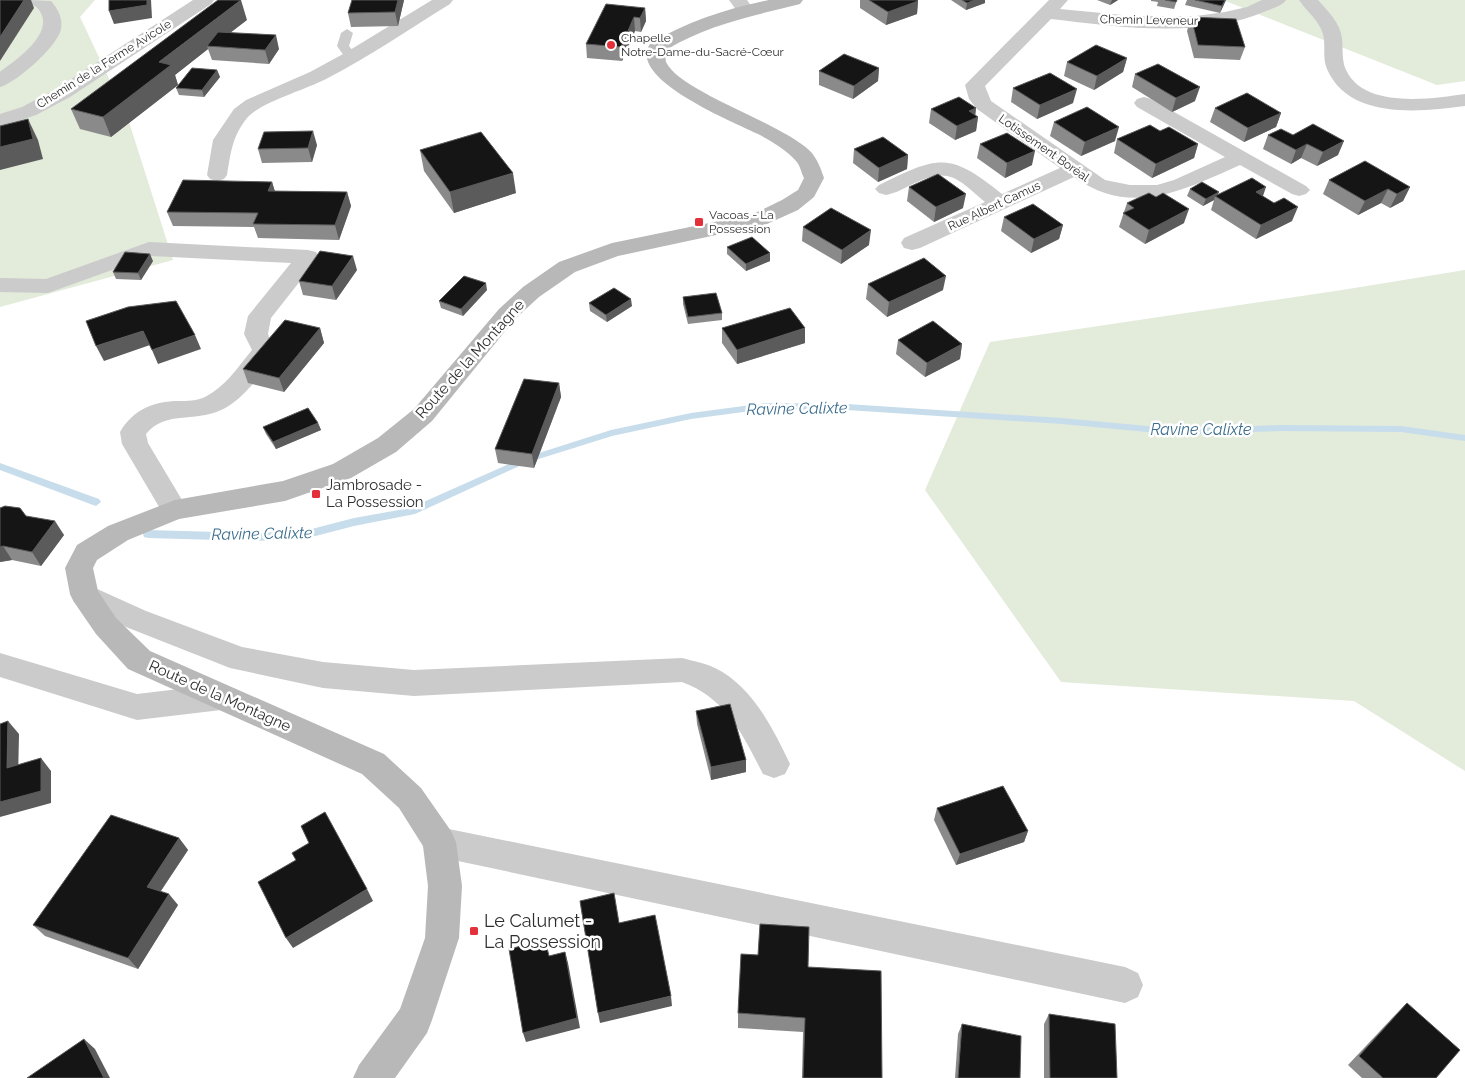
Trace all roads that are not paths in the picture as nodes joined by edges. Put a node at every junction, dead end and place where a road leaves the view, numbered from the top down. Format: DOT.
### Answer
graph roads {
  1 [pos="36,0"];
  2 [pos="205,0"];
  3 [pos="444,0"];
  4 [pos="794,0"];
  5 [pos="1277,0"];
  6 [pos="1308,0"];
  7 [pos="742,5"];
  8 [pos="1053,6"];
  9 [pos="347,33"];
  10 [pos="352,58"];
  11 [pos="0,81"];
  12 [pos="1465,100"];
  13 [pos="1144,103"];
  14 [pos="0,121"];
  15 [pos="1241,157"];
  16 [pos="1075,169"];
  17 [pos="217,175"];
  18 [pos="886,189"];
  19 [pos="1299,190"];
  20 [pos="1000,203"];
  21 [pos="912,243"];
  22 [pos="0,285"];
  23 [pos="283,329"];
  24 [pos="264,351"];
  25 [pos="176,510"];
  26 [pos="84,594"];
  27 [pos="0,665"];
  28 [pos="221,697"];
  29 [pos="774,764"];
  30 [pos="439,842"];
  31 [pos="1125,985"];
  32 [pos="372,1078"];
  1 -- 11 [label="street"];
  2 -- 14 [label="street, Chemin de la Ferme Avicole"];
  3 -- 10 [label="street"];
  4 -- 7 [label="main road, Route de la Montagne"];
  5 -- 8 [label="street, Chemin Leveneur"];
  6 -- 12 [label="street"];
  7 -- 25 [label="main road, Route de la Montagne"];
  8 -- 16 [label="street, Lotissement Boréal"];
  9 -- 10 [label="lane"];
  10 -- 17 [label="street"];
  13 -- 15 [label="street"];
  15 -- 16 [label="street, Lotissement Boréal"];
  15 -- 19 [label="street"];
  16 -- 20 [label="street, Rue Albert Camus"];
  18 -- 20 [label="street"];
  20 -- 21 [label="street, Rue Albert Camus"];
  22 -- 24 [label="street"];
  23 -- 24 [label="street"];
  24 -- 25 [label="street"];
  25 -- 26 [label="main road, Route de la Montagne"];
  26 -- 28 [label="main road, Route de la Montagne"];
  26 -- 29 [label="street"];
  27 -- 28 [label="street"];
  28 -- 30 [label="main road, Route de la Montagne"];
  30 -- 31 [label="street"];
  30 -- 32 [label="main road, Route de la Montagne"];
}
